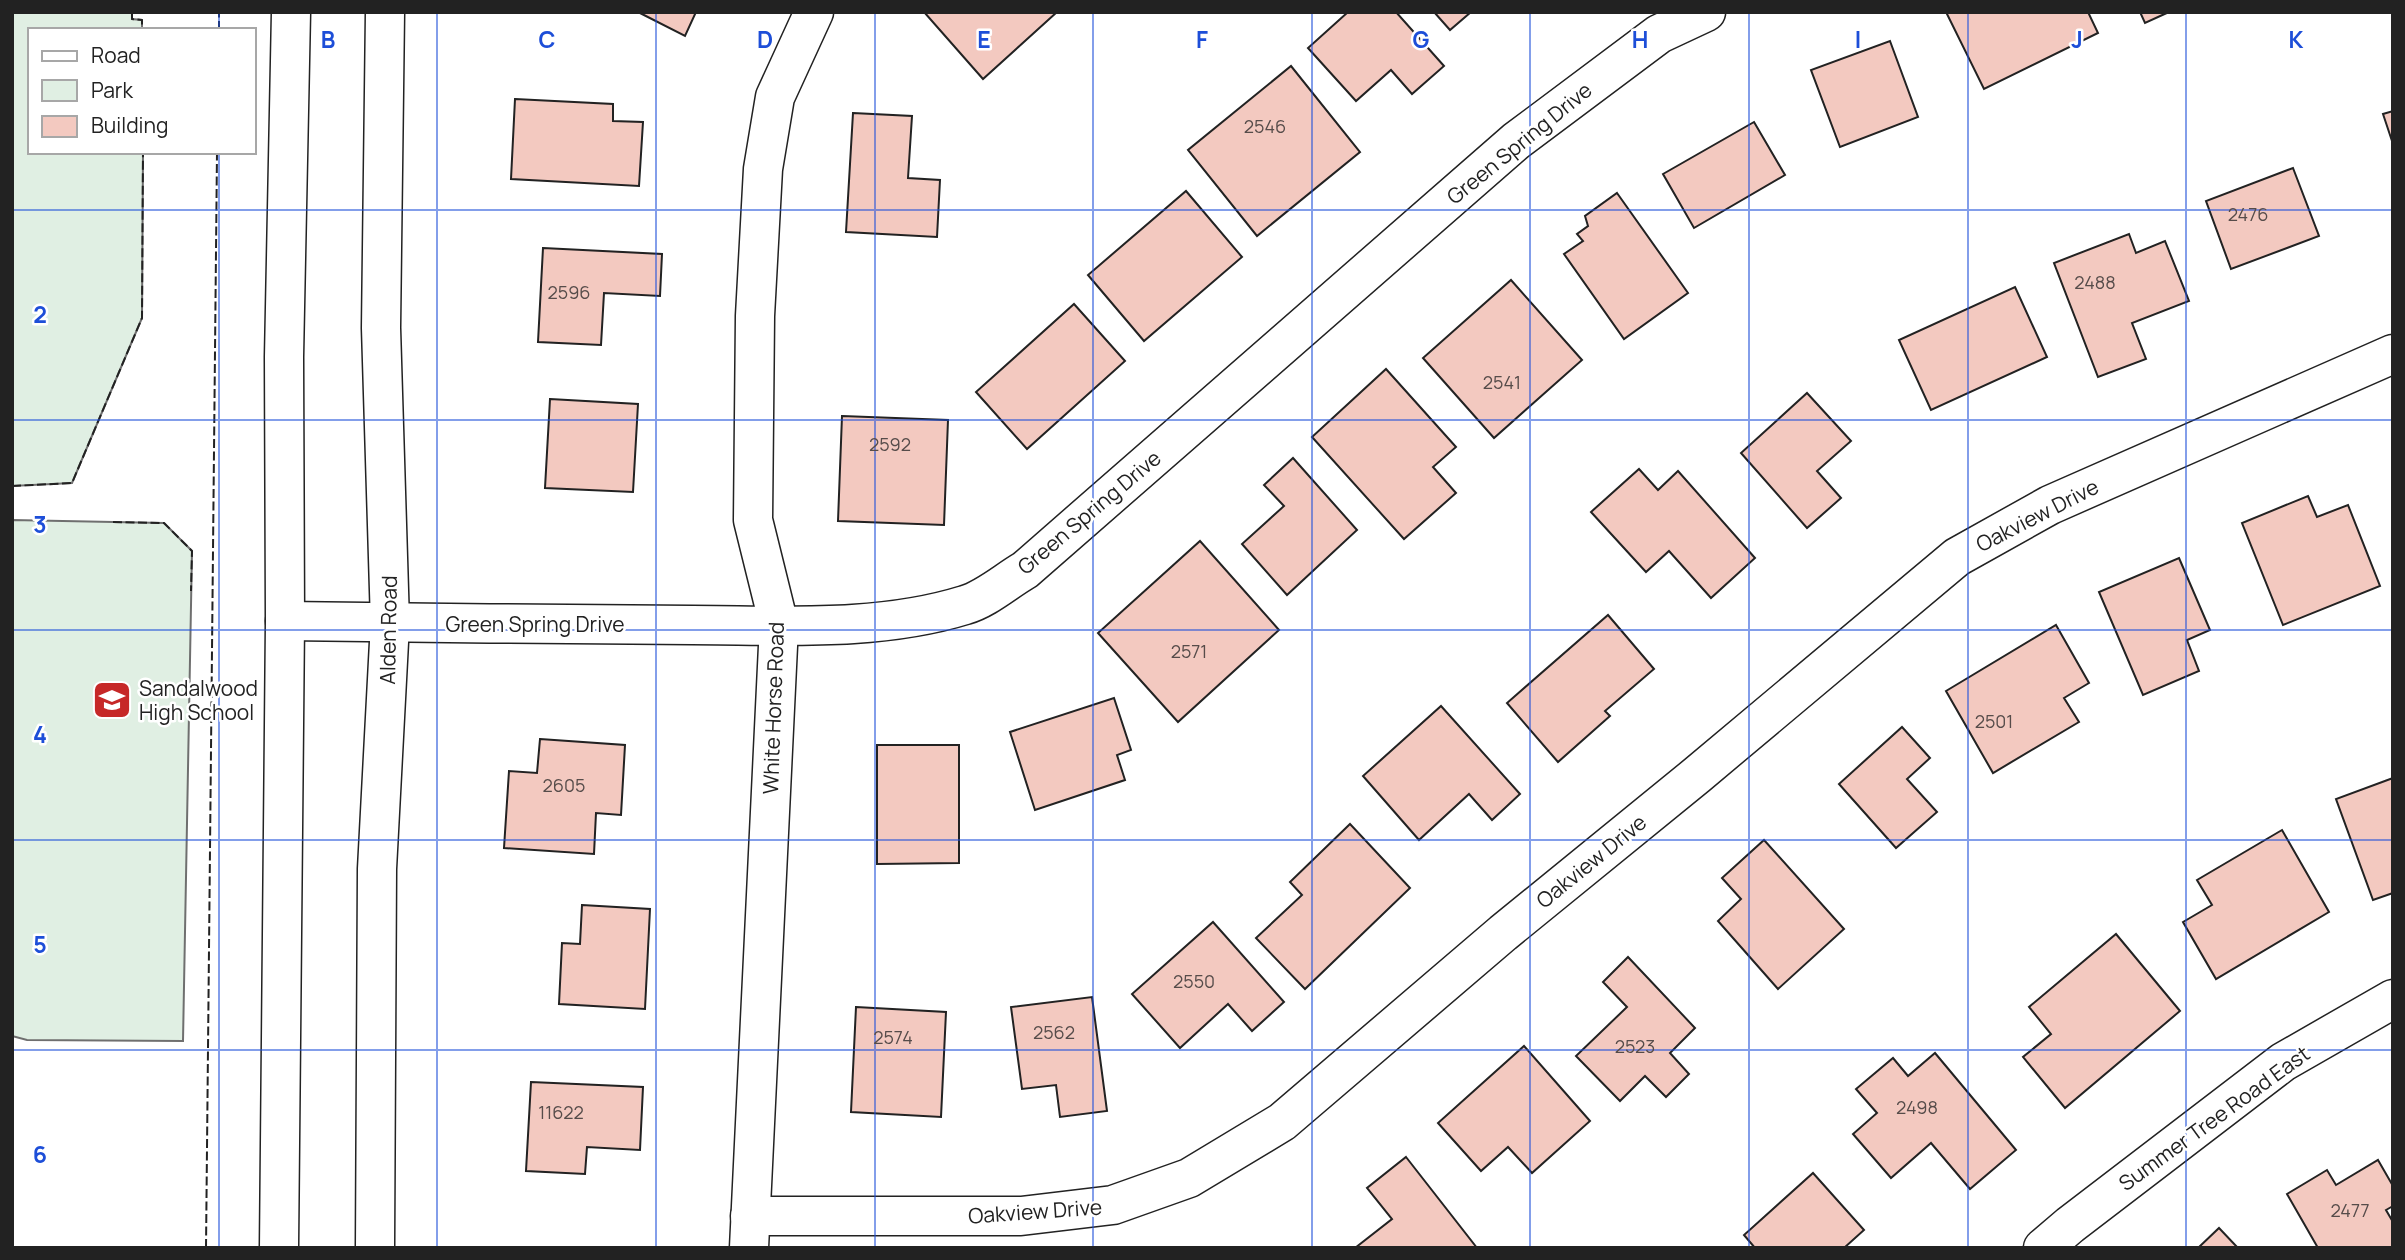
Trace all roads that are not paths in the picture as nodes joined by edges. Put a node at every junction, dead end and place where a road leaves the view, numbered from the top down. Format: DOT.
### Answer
graph roads {
  1 [pos="291,12"];
  2 [pos="385,12"];
  3 [pos="814,12"];
  4 [pos="1706,12"];
  5 [pos="2393,354"];
  6 [pos="285,621"];
  7 [pos="390,622"];
  8 [pos="779,625"];
  9 [pos="2393,999"];
  10 [pos="749,1232"];
  11 [pos="279,1248"];
  12 [pos="375,1248"];
  13 [pos="2043,1248"];
  1 -- 6 [label="street"];
  2 -- 7 [label="street, Alden Road"];
  3 -- 8 [label="street, White Horse Road"];
  4 -- 8 [label="street, Green Spring Drive"];
  5 -- 10 [label="street, Oakview Drive"];
  6 -- 7 [label="street, Green Spring Drive"];
  6 -- 11 [label="street"];
  7 -- 8 [label="street, Green Spring Drive"];
  7 -- 12 [label="street, Alden Road"];
  8 -- 10 [label="street, White Horse Road"];
  9 -- 13 [label="street, Summer Tree Road East"];
}
